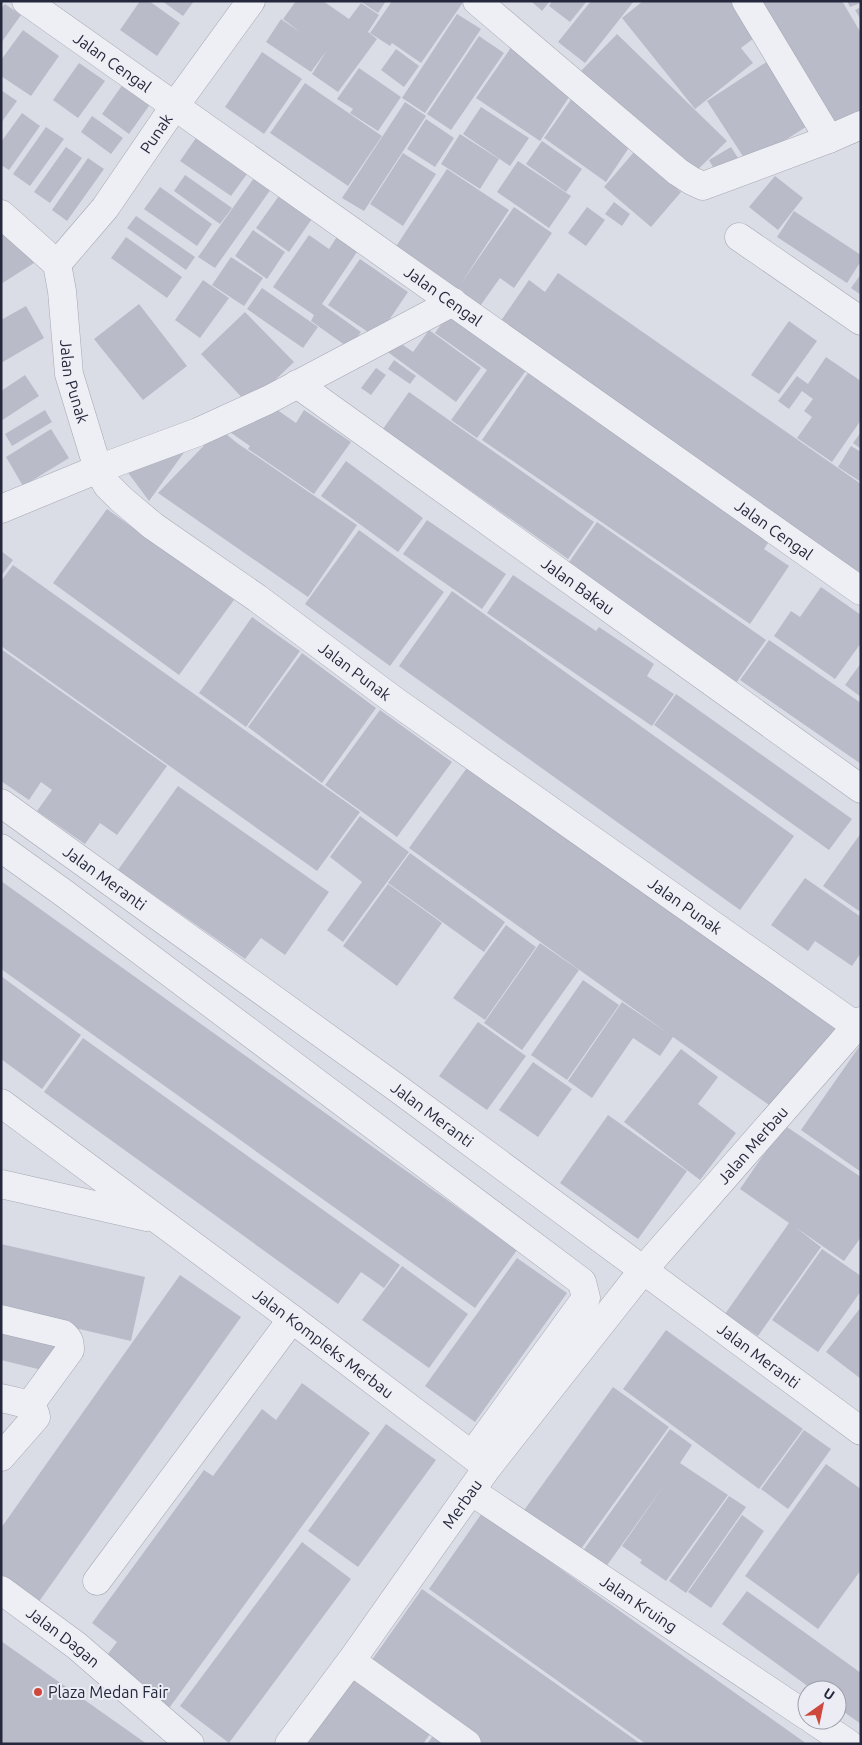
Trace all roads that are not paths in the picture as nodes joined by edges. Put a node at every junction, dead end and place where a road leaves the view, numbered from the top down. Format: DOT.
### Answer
graph roads {
  1 [pos="26,1"];
  2 [pos="251,1"];
  3 [pos="477,1"];
  4 [pos="746,1"];
  5 [pos="174,107"];
  6 [pos="861,125"];
  7 [pos="829,139"];
  8 [pos="1,214"];
  9 [pos="739,236"];
  10 [pos="57,264"];
  11 [pos="453,302"];
  12 [pos="861,321"];
  13 [pos="297,384"];
  14 [pos="98,469"];
  15 [pos="1,509"];
  16 [pos="861,591"];
  17 [pos="861,789"];
  18 [pos="1,803"];
  19 [pos="1,848"];
  20 [pos="858,1024"];
  21 [pos="1,1103"];
  22 [pos="1,1184"];
  23 [pos="158,1220"];
  24 [pos="644,1270"];
  25 [pos="1,1319"];
  26 [pos="292,1320"];
  27 [pos="1,1398"];
  28 [pos="30,1406"];
  29 [pos="861,1431"];
  30 [pos="1,1457"];
  31 [pos="480,1462"];
  32 [pos="471,1491"];
  33 [pos="97,1581"];
  34 [pos="1,1590"];
  35 [pos="351,1661"];
  36 [pos="797,1709"];
  37 [pos="828,1730"];
  38 [pos="190,1744"];
  39 [pos="289,1744"];
  40 [pos="467,1744"];
  41 [pos="849,1744"];
  1 -- 5 [label="street, Jalan Cengal"];
  2 -- 5 [label="street, Punak"];
  3 -- 7 [label="street"];
  4 -- 7 [label="street"];
  5 -- 10 [label="street, Punak"];
  5 -- 11 [label="street, Jalan Cengal"];
  6 -- 7 [label="street"];
  8 -- 10 [label="street"];
  9 -- 12 [label="street"];
  10 -- 14 [label="street, Jalan Punak"];
  11 -- 13 [label="street"];
  11 -- 16 [label="street, Jalan Cengal"];
  13 -- 14 [label="street"];
  13 -- 17 [label="street, Jalan Bakau"];
  14 -- 15 [label="street"];
  14 -- 20 [label="street, Jalan Punak"];
  18 -- 24 [label="street, Jalan Meranti"];
  19 -- 31 [label="street"];
  20 -- 24 [label="street, Jalan Merbau"];
  21 -- 23 [label="street, Jalan Kompleks Merbau"];
  22 -- 23 [label="street, Jalan Kompleks Merbau"];
  23 -- 26 [label="street, Jalan Kompleks Merbau"];
  24 -- 29 [label="street, Jalan Meranti"];
  24 -- 31 [label="street, Merbau"];
  25 -- 28 [label="street"];
  26 -- 31 [label="street, Jalan Kompleks Merbau"];
  26 -- 33 [label="street"];
  27 -- 28 [label="street"];
  28 -- 30 [label="street"];
  31 -- 32 [label="street, Merbau"];
  32 -- 35 [label="street, Merbau"];
  32 -- 36 [label="street, Jalan Kruing"];
  34 -- 38 [label="street, Jalan Dagan"];
  35 -- 39 [label="street, Merbau"];
  35 -- 40 [label="street"];
  37 -- 41 [label="street"];
}
